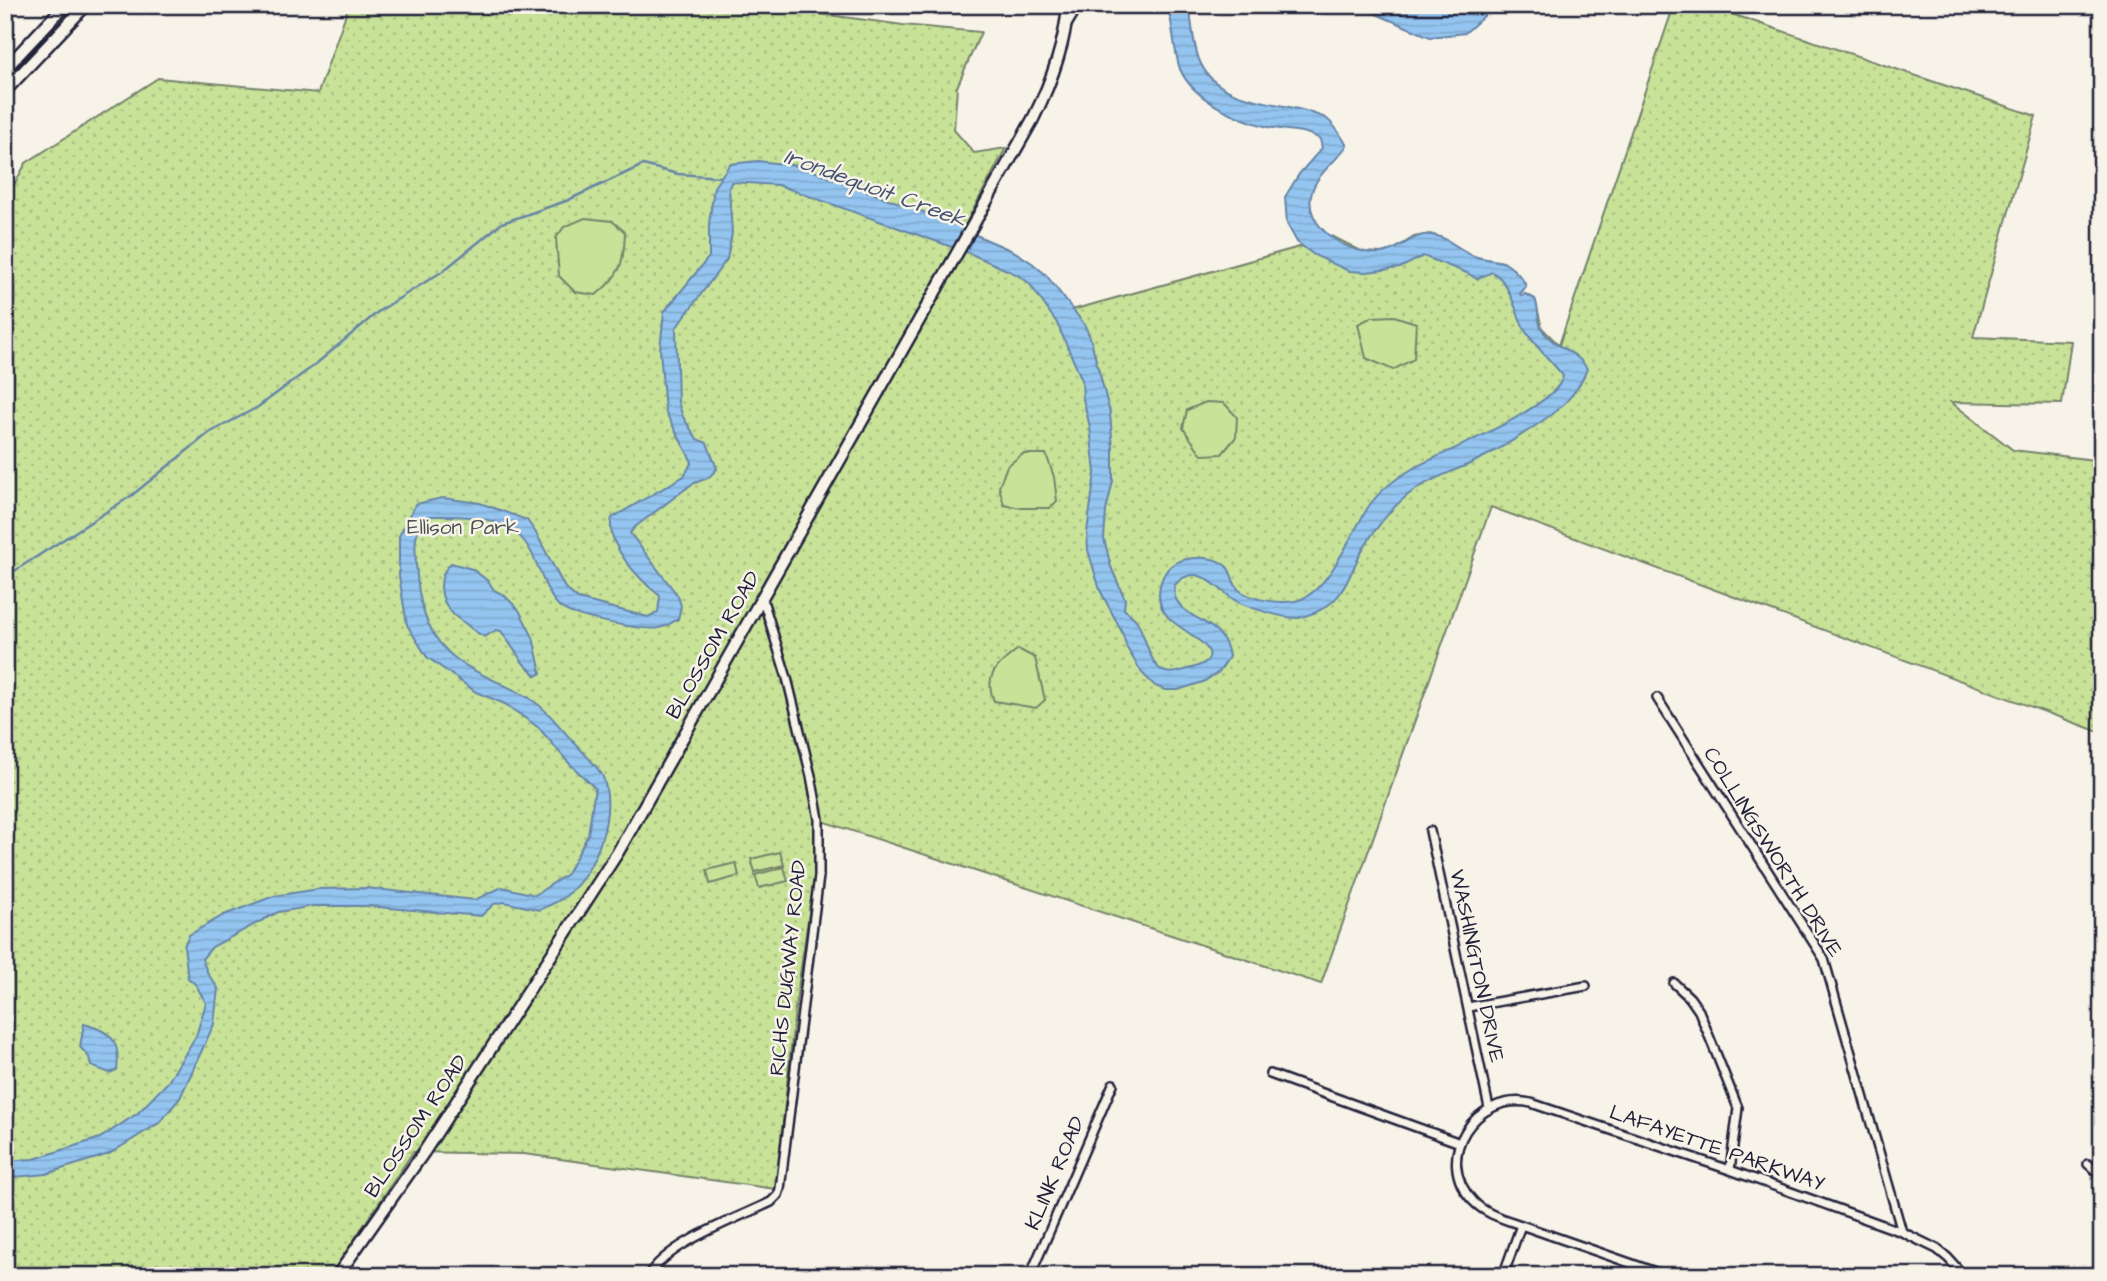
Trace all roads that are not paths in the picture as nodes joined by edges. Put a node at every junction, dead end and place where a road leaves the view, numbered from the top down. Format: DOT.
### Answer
graph roads {
  1 [pos="65,5"];
  2 [pos="86,5"];
  3 [pos="1068,5"];
  4 [pos="1079,5"];
  5 [pos="1067,26"];
  6 [pos="5,69"];
  7 [pos="5,91"];
  8 [pos="762,597"];
  9 [pos="1657,698"];
  10 [pos="1430,831"];
  11 [pos="1674,984"];
  12 [pos="1586,986"];
  13 [pos="1468,1007"];
  14 [pos="1270,1074"];
  15 [pos="1113,1084"];
  16 [pos="1489,1108"];
  17 [pos="1460,1143"];
  18 [pos="2088,1164"];
  19 [pos="1730,1170"];
  20 [pos="2102,1176"];
  21 [pos="1521,1225"];
  22 [pos="1902,1232"];
  23 [pos="337,1276"];
  24 [pos="648,1276"];
  25 [pos="1030,1276"];
  26 [pos="1503,1276"];
  27 [pos="1667,1276"];
  28 [pos="1964,1276"];
  1 -- 6 [label="street"];
  2 -- 7 [label="street"];
  3 -- 5 [label="street, BLOSSOM ROAD"];
  4 -- 5 [label="street"];
  5 -- 8 [label="street, BLOSSOM ROAD"];
  8 -- 23 [label="street, BLOSSOM ROAD"];
  8 -- 24 [label="street, RICHS DUGWAY ROAD"];
  9 -- 22 [label="street, COLLINGSWORTH DRIVE"];
  10 -- 13 [label="street, WASHINGTON DRIVE"];
  11 -- 19 [label="street"];
  12 -- 13 [label="street"];
  13 -- 16 [label="street, WASHINGTON DRIVE"];
  14 -- 17 [label="street"];
  15 -- 25 [label="street, KLINK ROAD"];
  16 -- 17 [label="street"];
  16 -- 19 [label="street, LAFAYETTE PARKWAY"];
  17 -- 21 [label="street"];
  18 -- 20 [label="street"];
  19 -- 22 [label="street, LAFAYETTE PARKWAY"];
  21 -- 26 [label="street"];
  21 -- 27 [label="street"];
  22 -- 28 [label="street, LAFAYETTE PARKWAY"];
}
